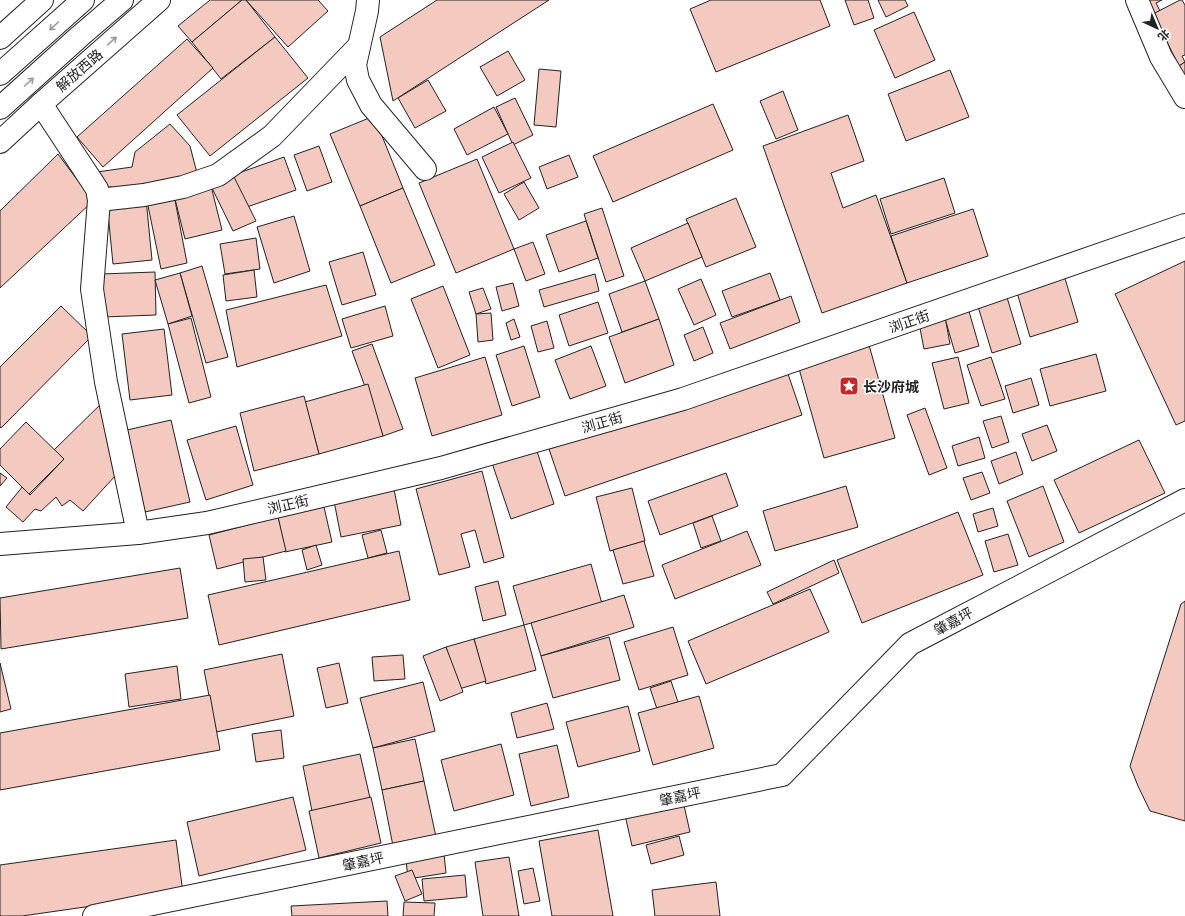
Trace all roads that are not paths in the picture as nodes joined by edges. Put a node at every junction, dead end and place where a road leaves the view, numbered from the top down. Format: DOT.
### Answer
graph roads {
  1 [pos="42,0"];
  2 [pos="83,0"];
  3 [pos="122,0"];
  4 [pos="159,0"];
  5 [pos="368,0"];
  6 [pos="1137,0"];
  7 [pos="0,38"];
  8 [pos="359,46"];
  9 [pos="0,74"];
  10 [pos="1185,97"];
  11 [pos="41,104"];
  12 [pos="0,108"];
  13 [pos="0,142"];
  14 [pos="425,170"];
  15 [pos="99,200"];
  16 [pos="1185,225"];
  17 [pos="1185,500"];
  18 [pos="138,533"];
  19 [pos="0,544"];
  20 [pos="94,916"];
  1 -- 7 [label="street"];
  2 -- 9 [label="street, one-way"];
  12 -- 3 [label="street, 解放西路, one-way"];
  11 -- 4 [label="street, 解放西路, one-way"];
  5 -- 8 [label="street"];
  6 -- 10 [label="street"];
  8 -- 14 [label="street"];
  8 -- 15 [label="street"];
  11 -- 13 [label="street, 解放西路"];
  11 -- 15 [label="street"];
  15 -- 18 [label="street"];
  16 -- 18 [label="street, 浏正街"];
  17 -- 20 [label="street, 肇嘉坪"];
  18 -- 19 [label="street, 浏正街"];
}
